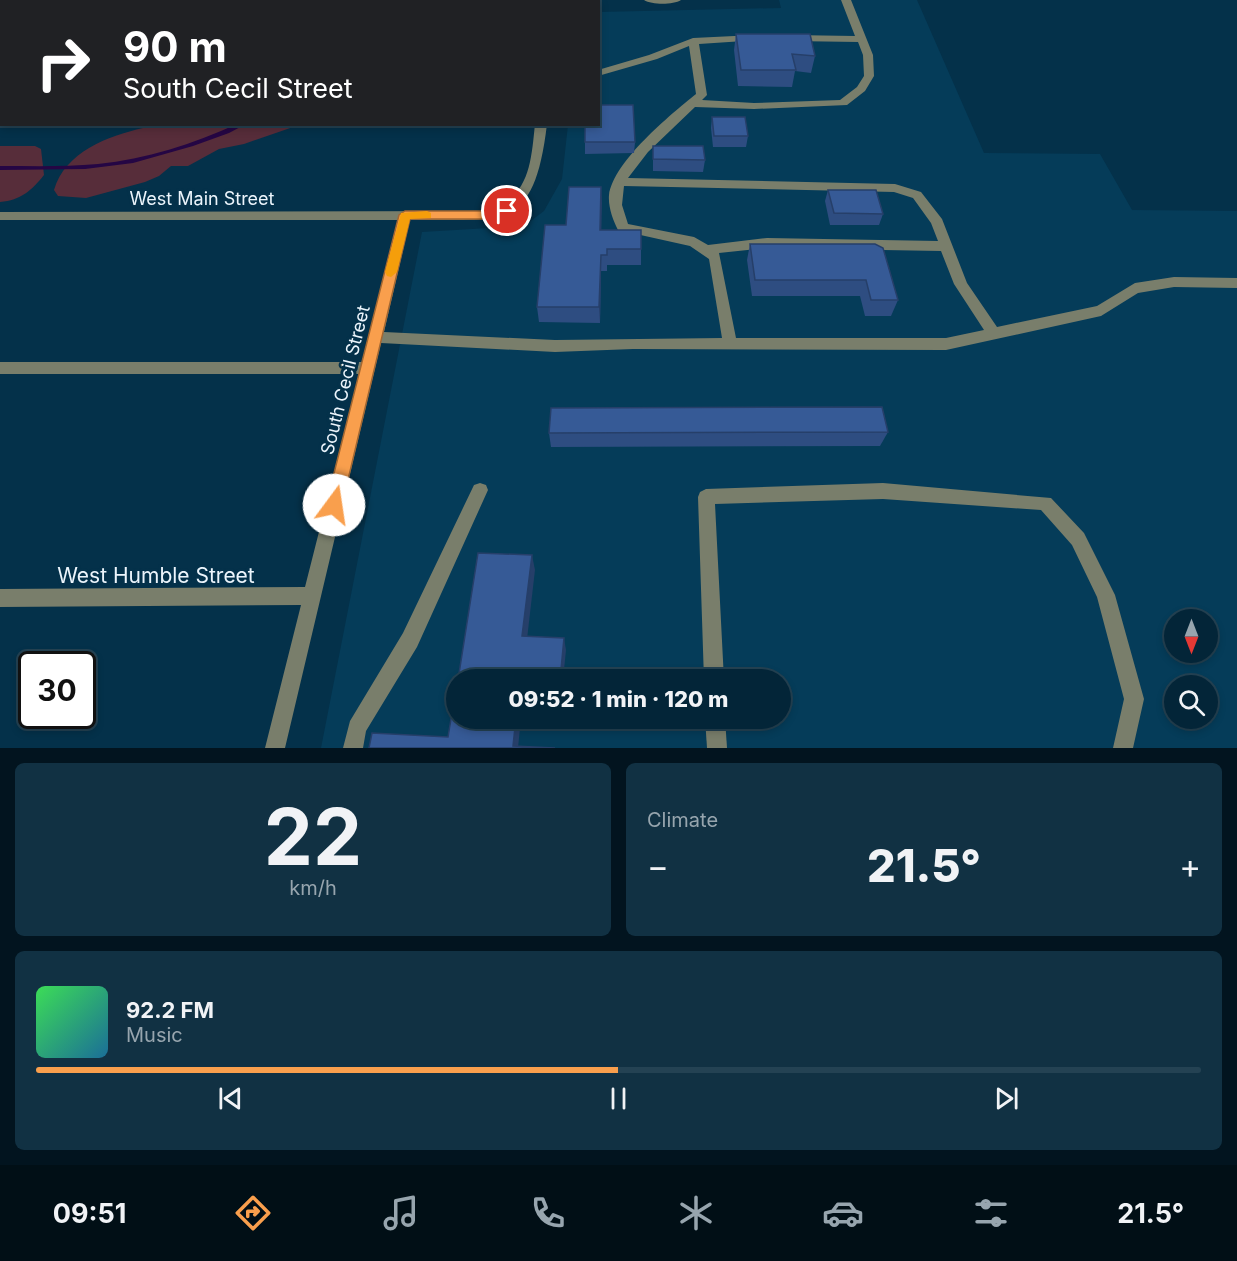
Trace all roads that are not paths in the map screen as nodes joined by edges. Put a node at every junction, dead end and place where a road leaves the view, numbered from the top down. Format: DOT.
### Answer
graph roads {
  1 [pos="649,0"];
  2 [pos="676,0"];
  3 [pos="846,0"];
  4 [pos="772,38"];
  5 [pos="783,38"];
  6 [pos="862,39"];
  7 [pos="693,41"];
  8 [pos="600,72"];
  9 [pos="691,103"];
  10 [pos="541,126"];
  11 [pos="619,182"];
  12 [pos="405,215"];
  13 [pos="0,216"];
  14 [pos="946,246"];
  15 [pos="706,250"];
  16 [pos="1237,283"];
  17 [pos="994,334"];
  18 [pos="375,337"];
  19 [pos="730,343"];
  20 [pos="0,368"];
  21 [pos="368,368"];
  22 [pos="480,490"];
  23 [pos="312,596"];
  24 [pos="0,598"];
  25 [pos="714,669"];
  26 [pos="716,729"];
  27 [pos="275,748"];
  28 [pos="353,748"];
  29 [pos="717,748"];
  30 [pos="1123,748"];
  1 -- 2 [label="street"];
  3 -- 6 [label="street"];
  4 -- 7 [label="street"];
  5 -- 6 [label="street"];
  6 -- 9 [label="street"];
  7 -- 8 [label="street"];
  7 -- 9 [label="street"];
  9 -- 11 [label="street"];
  10 -- 12 [label="street"];
  11 -- 14 [label="street"];
  11 -- 15 [label="street"];
  12 -- 13 [label="street, West Main Street"];
  12 -- 18 [label="street, South Cecil Street"];
  14 -- 15 [label="street"];
  14 -- 17 [label="street"];
  15 -- 19 [label="street"];
  16 -- 17 [label="street"];
  17 -- 19 [label="street"];
  18 -- 19 [label="street"];
  18 -- 21 [label="street, South Cecil Street"];
  20 -- 21 [label="street"];
  21 -- 23 [label="street, South Cecil Street"];
  22 -- 28 [label="street"];
  23 -- 24 [label="street, West Humble Street"];
  23 -- 27 [label="street, South Cecil Street"];
  25 -- 30 [label="street"];
  26 -- 29 [label="street"];
}
